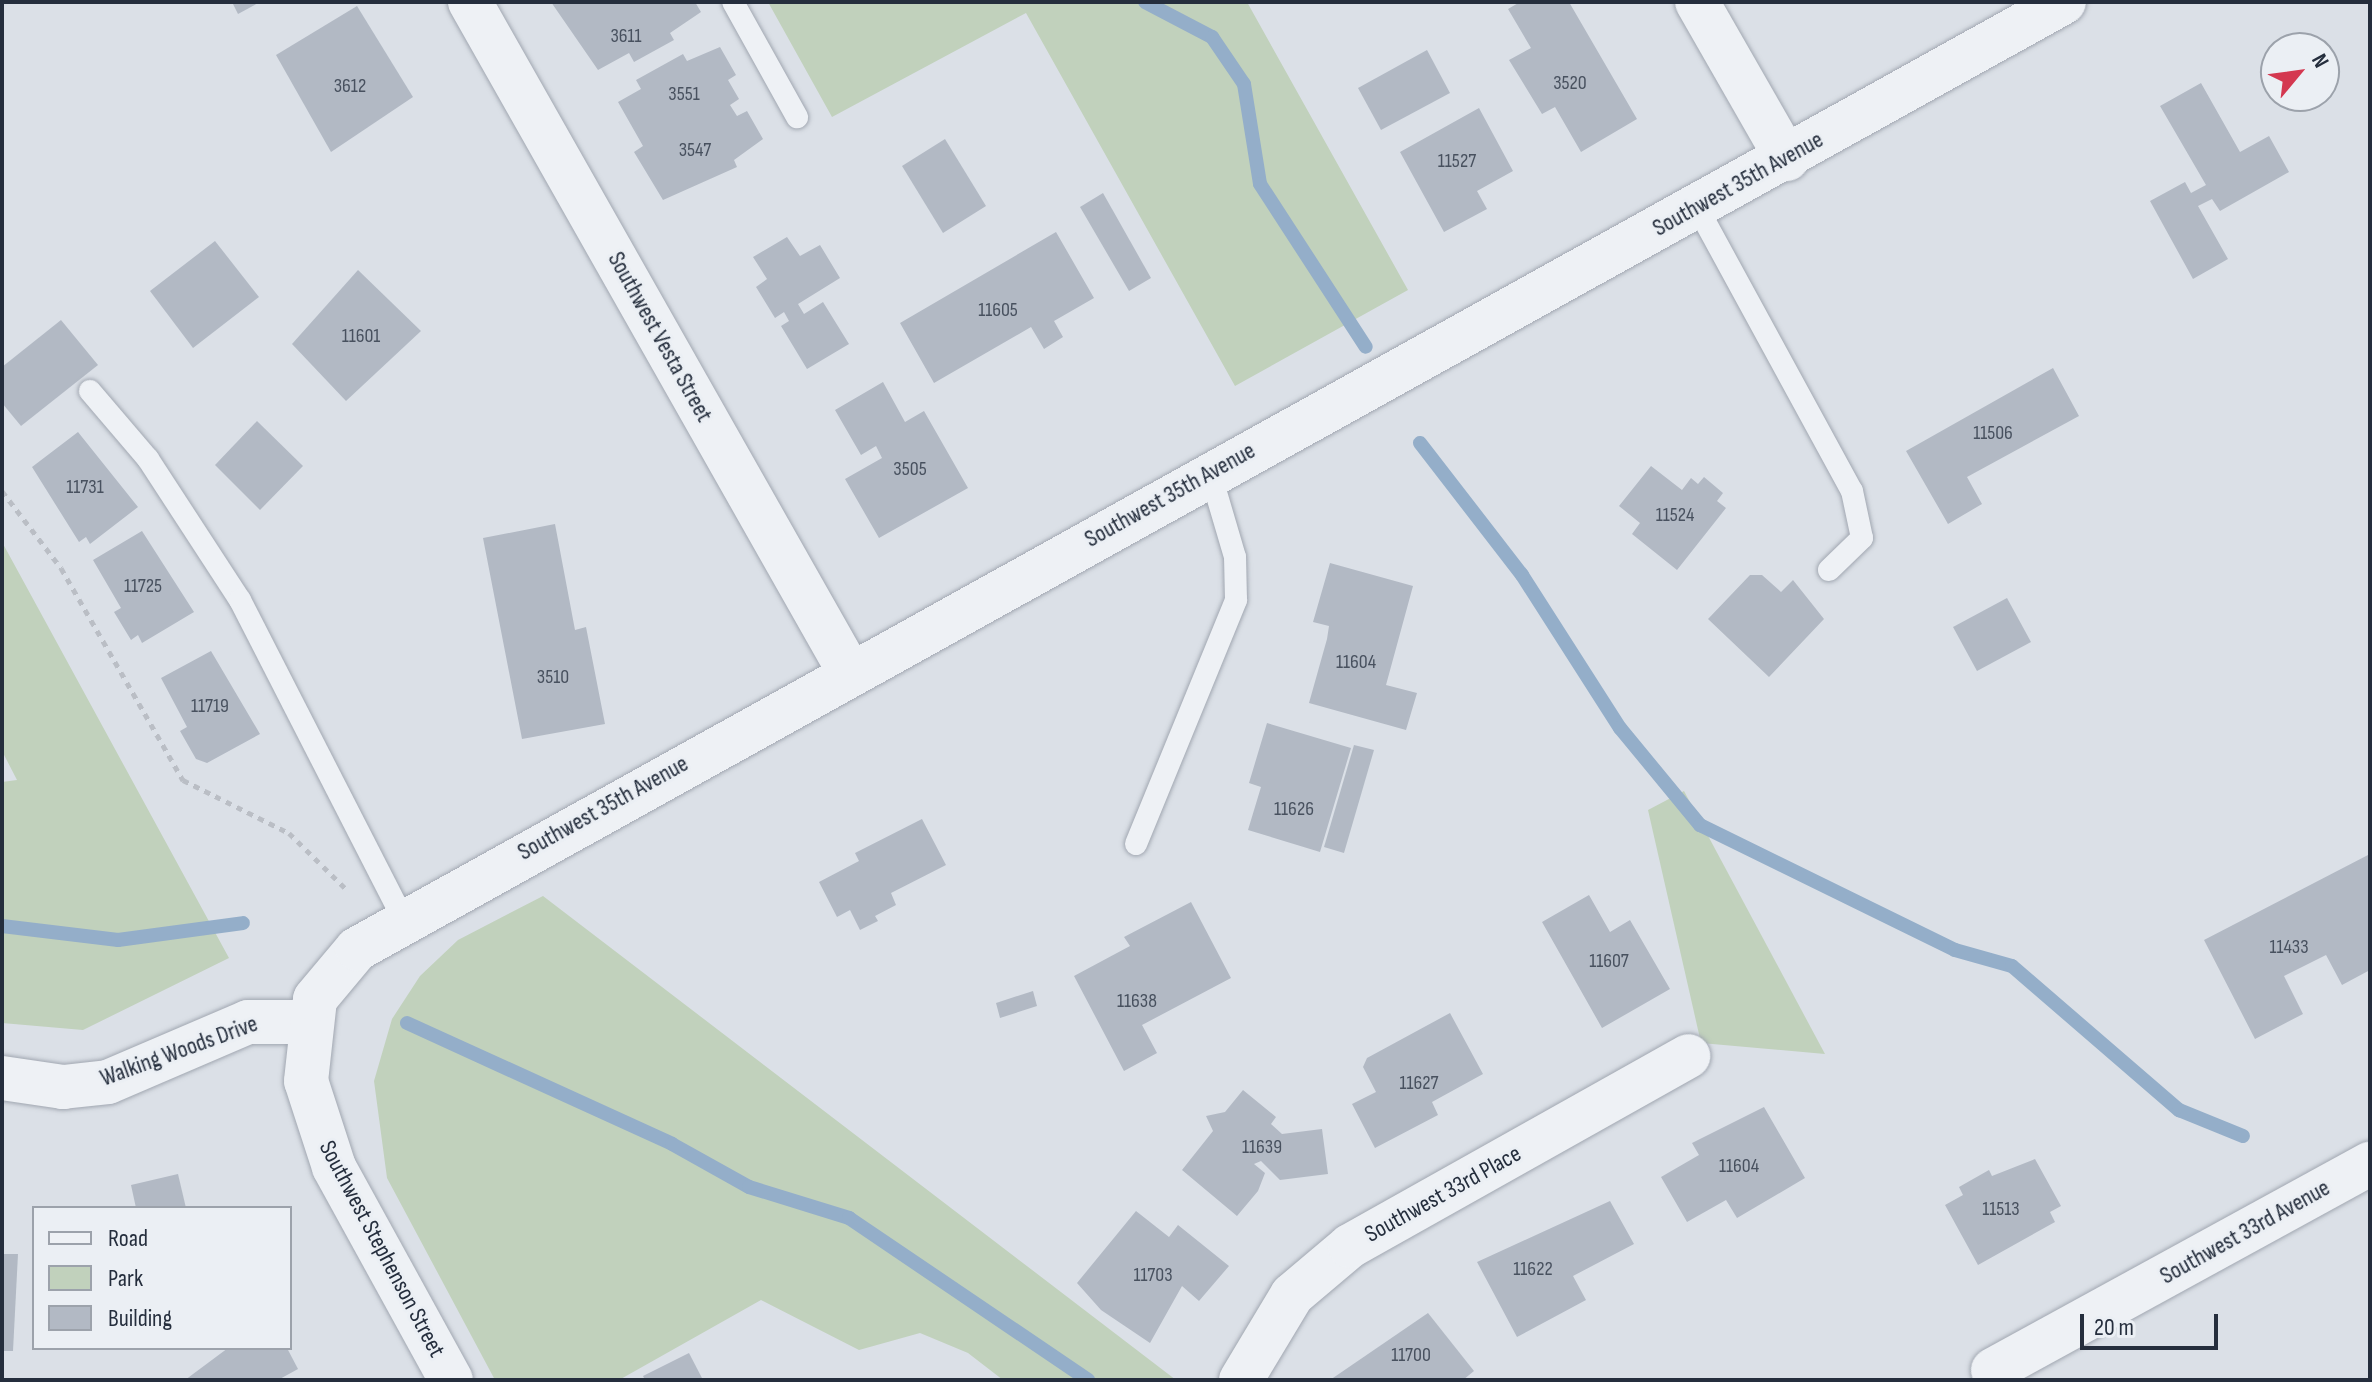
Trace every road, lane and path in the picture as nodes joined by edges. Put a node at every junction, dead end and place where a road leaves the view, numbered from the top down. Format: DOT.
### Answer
graph roads {
  1 [pos="470,2"];
  2 [pos="733,2"];
  3 [pos="1697,2"];
  4 [pos="2064,2"];
  5 [pos="797,117"];
  6 [pos="1787,159"];
  7 [pos="1697,207"];
  8 [pos="90,391"];
  9 [pos="1210,472"];
  10 [pos="2,491"];
  11 [pos="1829,570"];
  12 [pos="850,673"];
  13 [pos="1136,844"];
  14 [pos="394,925"];
  15 [pos="308,1022"];
  16 [pos="1688,1056"];
  17 [pos="2,1078"];
  18 [pos="2370,1164"];
  19 [pos="1993,1370"];
  20 [pos="451,1380"];
  21 [pos="1241,1380"];
  1 -- 12 [label="street, Southwest Vesta Street"];
  2 -- 5 [label="lane"];
  3 -- 6 [label="street"];
  4 -- 6 [label="street, Southwest 35th Avenue"];
  6 -- 7 [label="street, Southwest 35th Avenue"];
  7 -- 9 [label="street, Southwest 35th Avenue"];
  7 -- 11 [label="lane"];
  8 -- 14 [label="lane"];
  9 -- 12 [label="street, Southwest 35th Avenue"];
  9 -- 13 [label="lane"];
  10 -- 14 [label="path"];
  12 -- 14 [label="street, Southwest 35th Avenue"];
  14 -- 15 [label="street, Southwest 35th Avenue"];
  15 -- 17 [label="street, Walking Woods Drive"];
  15 -- 20 [label="street, Southwest Stephenson Street"];
  16 -- 21 [label="street, Southwest 33rd Place"];
  18 -- 19 [label="street, Southwest 33rd Avenue"];
}
